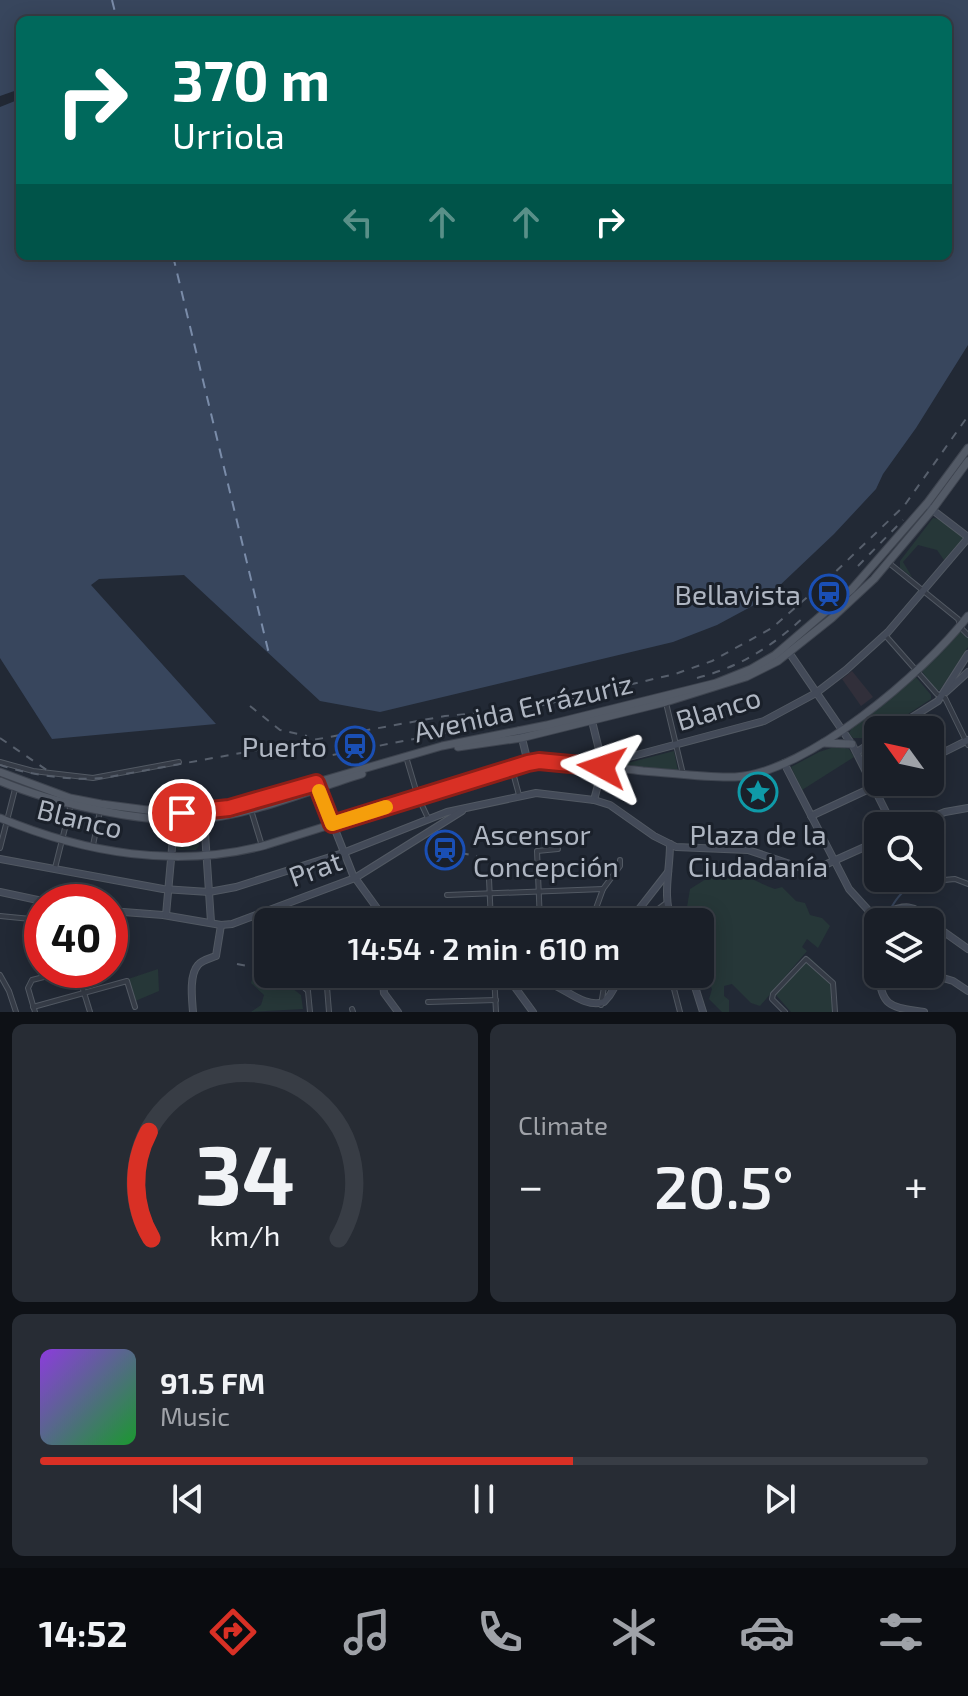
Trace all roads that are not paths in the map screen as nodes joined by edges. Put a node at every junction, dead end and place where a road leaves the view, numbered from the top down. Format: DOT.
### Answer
graph roads {
  1 [pos="968,448"];
  2 [pos="968,461"];
  3 [pos="929,507"];
  4 [pos="968,538"];
  5 [pos="889,563"];
  6 [pos="925,592"];
  7 [pos="968,616"];
  8 [pos="961,625"];
  9 [pos="885,635"];
  10 [pos="968,635"];
  11 [pos="788,650"];
  12 [pos="968,654"];
  13 [pos="917,671"];
  14 [pos="968,672"];
  15 [pos="816,693"];
  16 [pos="944,694"];
  17 [pos="666,702"];
  18 [pos="912,716"];
  19 [pos="592,721"];
  20 [pos="842,729"];
  21 [pos="520,734"];
  22 [pos="967,742"];
  23 [pos="819,743"];
  24 [pos="676,744"];
  25 [pos="864,744"];
  26 [pos="855,748"];
  27 [pos="944,753"];
  28 [pos="407,760"];
  29 [pos="0,762"];
  30 [pos="179,762"];
  31 [pos="528,763"];
  32 [pos="784,763"];
  33 [pos="603,766"];
  34 [pos="511,767"];
  35 [pos="864,768"];
  36 [pos="683,774"];
  37 [pos="0,777"];
  38 [pos="15,783"];
  39 [pos="317,785"];
  40 [pos="864,791"];
  41 [pos="519,796"];
  42 [pos="418,797"];
  43 [pos="594,800"];
  44 [pos="71,804"];
  45 [pos="468,806"];
  46 [pos="968,808"];
  47 [pos="251,809"];
  48 [pos="100,810"];
  49 [pos="944,812"];
  50 [pos="203,816"];
  51 [pos="811,816"];
  52 [pos="174,817"];
  53 [pos="428,818"];
  54 [pos="3,820"];
  55 [pos="332,824"];
  56 [pos="61,839"];
  57 [pos="670,844"];
  58 [pos="262,846"];
  59 [pos="864,847"];
  60 [pos="0,848"];
  61 [pos="92,848"];
  62 [pos="558,849"];
  63 [pos="343,853"];
  64 [pos="207,856"];
  65 [pos="171,857"];
  66 [pos="0,859"];
  67 [pos="620,860"];
  68 [pos="832,861"];
  69 [pos="670,869"];
  70 [pos="54,871"];
  71 [pos="355,878"];
  72 [pos="489,879"];
  73 [pos="944,880"];
  74 [pos="968,884"];
  75 [pos="168,889"];
  76 [pos="603,889"];
  77 [pos="0,892"];
  78 [pos="209,892"];
  79 [pos="539,893"];
  80 [pos="447,895"];
  81 [pos="489,895"];
  82 [pos="24,897"];
  83 [pos="665,904"];
  84 [pos="379,908"];
  85 [pos="490,908"];
  86 [pos="540,908"];
  87 [pos="596,908"];
  88 [pos="640,908"];
  89 [pos="660,908"];
  90 [pos="667,908"];
  91 [pos="867,908"];
  92 [pos="128,912"];
  93 [pos="164,915"];
  94 [pos="0,916"];
  95 [pos="24,918"];
  96 [pos="211,922"];
  97 [pos="221,925"];
  98 [pos="944,932"];
  99 [pos="968,949"];
  100 [pos="0,975"];
  101 [pos="944,978"];
  102 [pos="30,988"];
  103 [pos="82,988"];
  104 [pos="305,988"];
  105 [pos="327,988"];
  106 [pos="383,988"];
  107 [pos="495,988"];
  108 [pos="515,988"];
  109 [pos="547,988"];
  110 [pos="604,988"];
  111 [pos="614,988"];
  112 [pos="674,988"];
  113 [pos="695,988"];
  114 [pos="880,988"];
  115 [pos="968,991"];
  116 [pos="84,994"];
  117 [pos="496,1000"];
  118 [pos="428,1002"];
  119 [pos="601,1005"];
  120 [pos="135,1007"];
  121 [pos="34,1010"];
  122 [pos="16,1012"];
  123 [pos="90,1012"];
  124 [pos="193,1012"];
  125 [pos="310,1012"];
  126 [pos="329,1012"];
  127 [pos="398,1012"];
  128 [pos="496,1012"];
  129 [pos="533,1012"];
  130 [pos="680,1012"];
  131 [pos="703,1012"];
  132 [pos="785,1012"];
  133 [pos="835,1012"];
  134 [pos="924,1012"];
  1 -- 3 [label="main road, Avenida Errázuriz"];
  2 -- 3 [label="main road, Avenida Errázuriz"];
  3 -- 4 [label="main road"];
  3 -- 5 [label="main road, Avenida Errázuriz"];
  3 -- 11 [label="main road, Avenida Errázuriz"];
  4 -- 6 [label="main road, Blanco"];
  5 -- 6 [label="street"];
  5 -- 11 [label="main road, Avenida Errázuriz"];
  6 -- 8 [label="street"];
  6 -- 9 [label="main road, Blanco"];
  7 -- 8 [label="main road"];
  8 -- 10 [label="street"];
  8 -- 13 [label="main road"];
  9 -- 13 [label="street"];
  9 -- 15 [label="main road, Blanco"];
  11 -- 15 [label="main road"];
  11 -- 17 [label="main road, Avenida Errázuriz"];
  11 -- 21 [label="main road, Avenida Errázuriz"];
  12 -- 16 [label="main road"];
  13 -- 16 [label="street"];
  13 -- 20 [label="main road"];
  14 -- 16 [label="main road"];
  15 -- 20 [label="main road"];
  15 -- 24 [label="main road, Blanco"];
  16 -- 18 [label="main road"];
  16 -- 22 [label="street"];
  17 -- 19 [label="main road, Avenida Errázuriz"];
  17 -- 24 [label="street"];
  19 -- 21 [label="main road, Avenida Errázuriz"];
  19 -- 33 [label="main road"];
  20 -- 23 [label="main road"];
  20 -- 26 [label="main road"];
  21 -- 28 [label="main road, Avenida Errázuriz"];
  21 -- 31 [label="main road"];
  21 -- 39 [label="main road, Avenida Errázuriz"];
  22 -- 27 [label="main road"];
  23 -- 26 [label="main road"];
  23 -- 32 [label="main road"];
  24 -- 33 [label="main road, Blanco"];
  24 -- 36 [label="street"];
  25 -- 26 [label="main road"];
  26 -- 35 [label="main road"];
  28 -- 39 [label="main road, Avenida Errázuriz"];
  28 -- 42 [label="street"];
  29 -- 30 [label="street"];
  31 -- 33 [label="main road, Blanco"];
  31 -- 34 [label="main road, Blanco"];
  32 -- 36 [label="main road"];
  32 -- 51 [label="main road"];
  33 -- 36 [label="main road"];
  33 -- 43 [label="main road"];
  34 -- 41 [label="street"];
  34 -- 42 [label="main road, Blanco"];
  37 -- 38 [label="main road, Avenida Errázuriz"];
  38 -- 44 [label="main road, Avenida Errázuriz"];
  38 -- 52 [label="main road, Avenida Errázuriz"];
  38 -- 54 [label="street"];
  39 -- 47 [label="main road, Avenida Errázuriz"];
  39 -- 50 [label="main road, Avenida Errázuriz"];
  39 -- 55 [label="main road"];
  40 -- 51 [label="main road"];
  41 -- 43 [label="main road"];
  41 -- 45 [label="main road"];
  42 -- 53 [label="street"];
  42 -- 55 [label="main road, Blanco"];
  43 -- 57 [label="main road"];
  44 -- 48 [label="main road, Avenida Errázuriz"];
  44 -- 56 [label="street"];
  45 -- 53 [label="main road"];
  45 -- 71 [label="main road, Prat"];
  46 -- 49 [label="main road"];
  47 -- 50 [label="main road, Avenida Errázuriz"];
  47 -- 58 [label="street"];
  48 -- 52 [label="main road, Avenida Errázuriz"];
  48 -- 61 [label="street"];
  50 -- 52 [label="main road, Avenida Errázuriz"];
  50 -- 64 [label="main road"];
  51 -- 68 [label="main road"];
  52 -- 65 [label="main road"];
  53 -- 63 [label="main road"];
  54 -- 56 [label="main road, Blanco"];
  54 -- 60 [label="street"];
  55 -- 58 [label="main road, Blanco"];
  55 -- 63 [label="main road"];
  56 -- 61 [label="main road, Blanco"];
  56 -- 70 [label="street"];
  57 -- 68 [label="main road"];
  57 -- 69 [label="main road"];
  58 -- 64 [label="main road, Blanco"];
  59 -- 68 [label="main road"];
  61 -- 65 [label="main road, Blanco"];
  62 -- 79 [label="street"];
  63 -- 71 [label="main road"];
  63 -- 78 [label="main road"];
  64 -- 65 [label="main road, Blanco"];
  64 -- 78 [label="main road"];
  65 -- 75 [label="main road"];
  66 -- 70 [label="main road"];
  67 -- 76 [label="street"];
  68 -- 91 [label="main road"];
  69 -- 83 [label="main road"];
  69 -- 88 [label="main road"];
  70 -- 75 [label="main road"];
  71 -- 84 [label="main road"];
  71 -- 97 [label="main road, Prat"];
  72 -- 81 [label="street"];
  73 -- 74 [label="street"];
  75 -- 78 [label="main road"];
  75 -- 93 [label="main road"];
  76 -- 79 [label="street"];
  76 -- 87 [label="street"];
  77 -- 82 [label="main road"];
  78 -- 96 [label="main road"];
  79 -- 81 [label="street"];
  79 -- 86 [label="street"];
  80 -- 81 [label="street"];
  81 -- 85 [label="street"];
  83 -- 89 [label="street"];
  83 -- 90 [label="main road"];
  92 -- 93 [label="main road"];
  93 -- 96 [label="main road"];
  94 -- 95 [label="street"];
  96 -- 97 [label="main road"];
  97 -- 124 [label="main road"];
  98 -- 99 [label="main road"];
  100 -- 122 [label="street"];
  101 -- 115 [label="main road"];
  102 -- 121 [label="street"];
  103 -- 116 [label="street"];
  104 -- 125 [label="street"];
  105 -- 126 [label="street"];
  106 -- 127 [label="main road"];
  107 -- 117 [label="street"];
  108 -- 129 [label="main road"];
  109 -- 119 [label="main road"];
  110 -- 119 [label="street"];
  111 -- 119 [label="main road"];
  112 -- 130 [label="street"];
  113 -- 131 [label="main road"];
  114 -- 134 [label="main road"];
  116 -- 120 [label="street"];
  116 -- 121 [label="street"];
  116 -- 123 [label="street"];
  117 -- 118 [label="street"];
  117 -- 128 [label="street"];
  132 -- 133 [label="street"];
}
